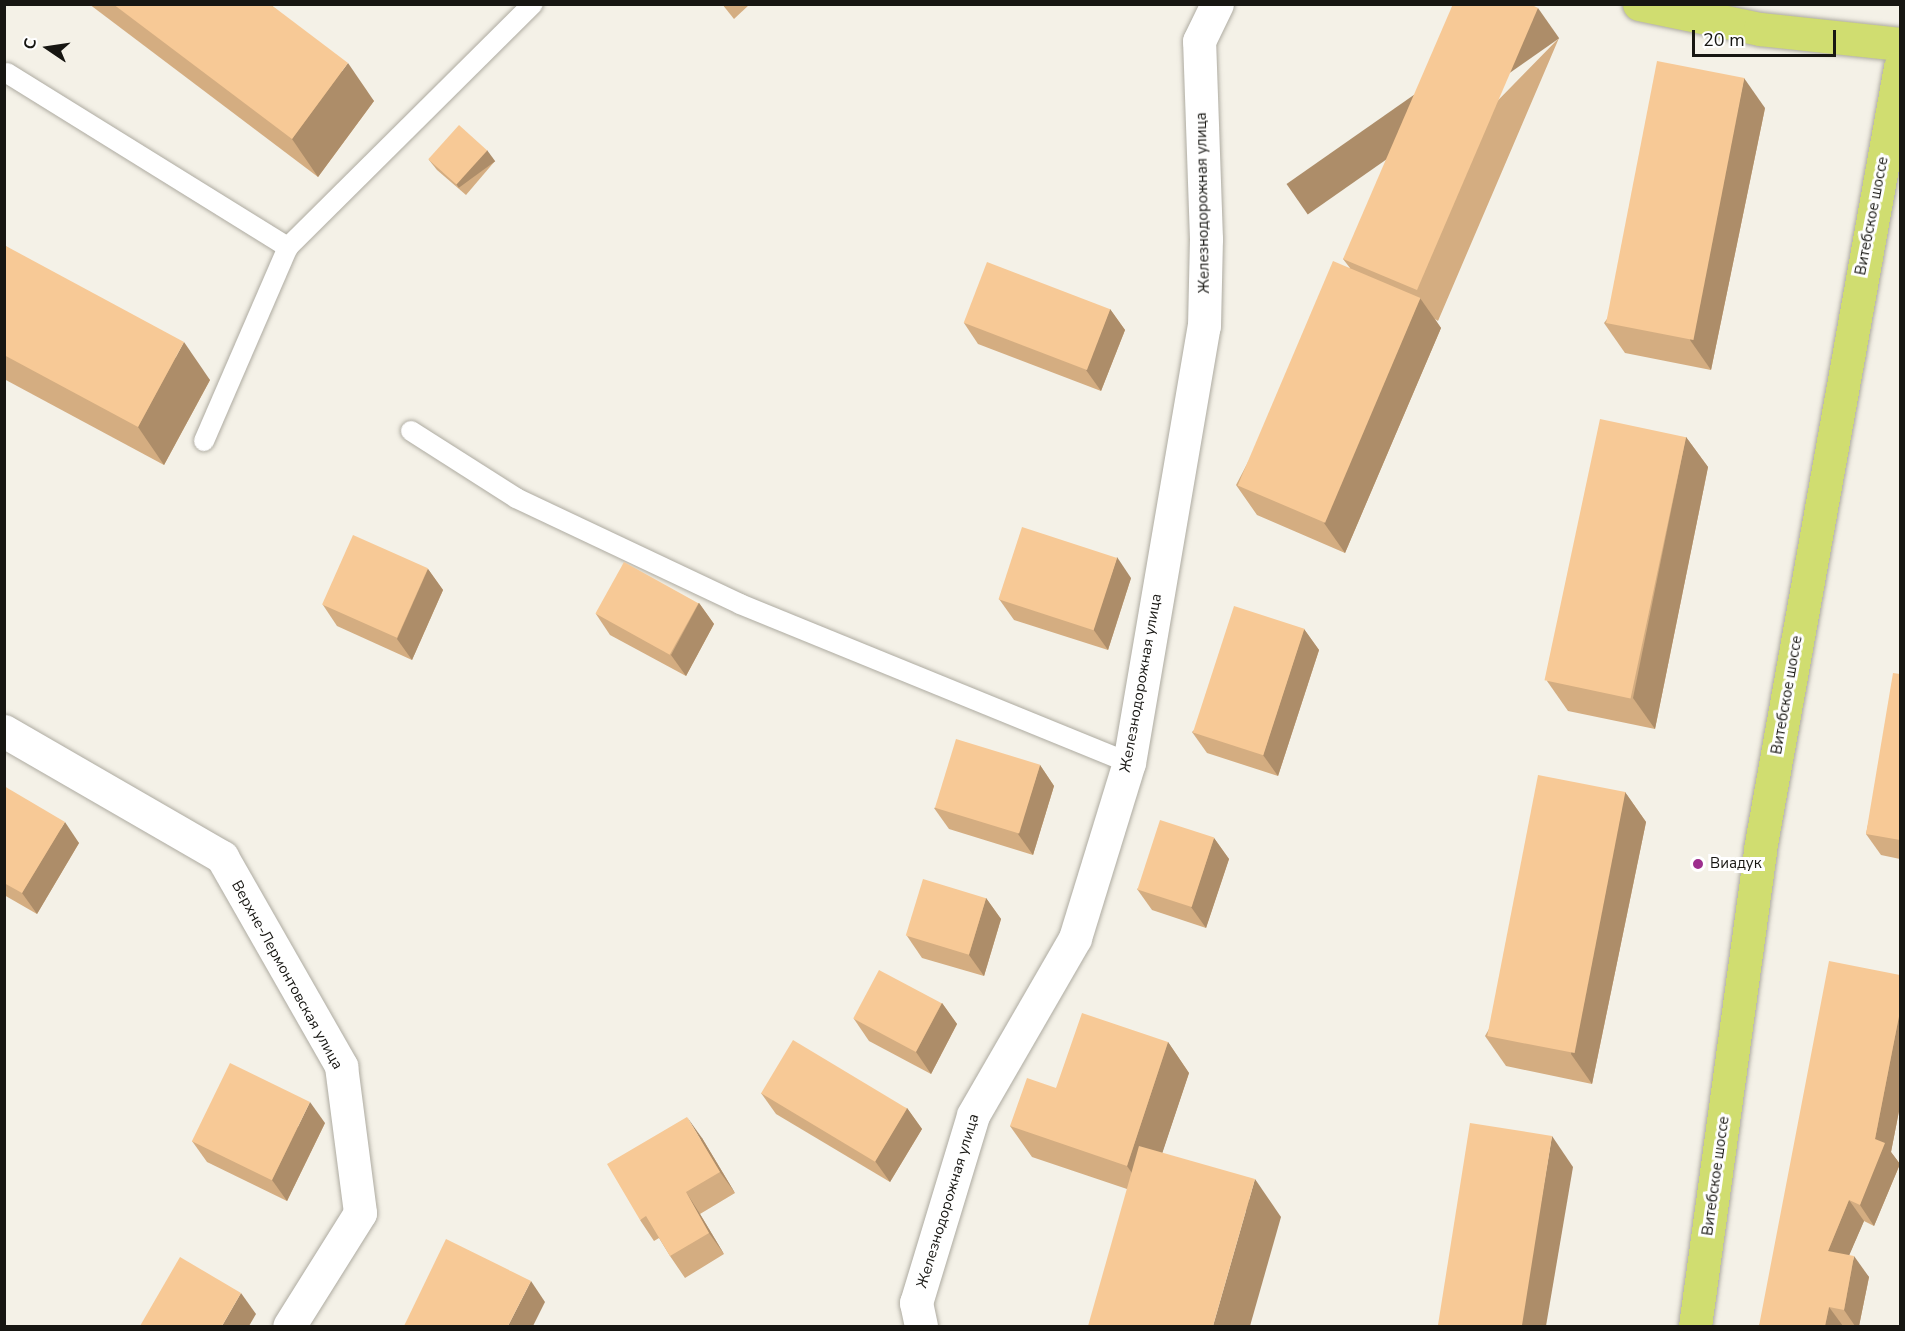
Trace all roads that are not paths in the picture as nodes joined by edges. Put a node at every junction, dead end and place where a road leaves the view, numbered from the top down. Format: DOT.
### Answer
graph roads {
  1 [pos="534,4"];
  2 [pos="1216,4"];
  3 [pos="1639,4"];
  4 [pos="1900,44"];
  5 [pos="1900,67"];
  6 [pos="7,74"];
  7 [pos="288,247"];
  8 [pos="411,431"];
  9 [pos="204,441"];
  10 [pos="6,736"];
  11 [pos="1129,763"];
  12 [pos="289,1326"];
  13 [pos="921,1326"];
  14 [pos="1695,1326"];
  1 -- 7 [label="lane"];
  2 -- 11 [label="street, Железнодорожная улица"];
  3 -- 4 [label="main road"];
  5 -- 14 [label="main road, Витебское шоссе"];
  6 -- 7 [label="lane"];
  7 -- 9 [label="lane"];
  8 -- 11 [label="lane"];
  10 -- 12 [label="street, Верхне-Лермонтовская улица"];
  11 -- 13 [label="street, Железнодорожная улица"];
}
